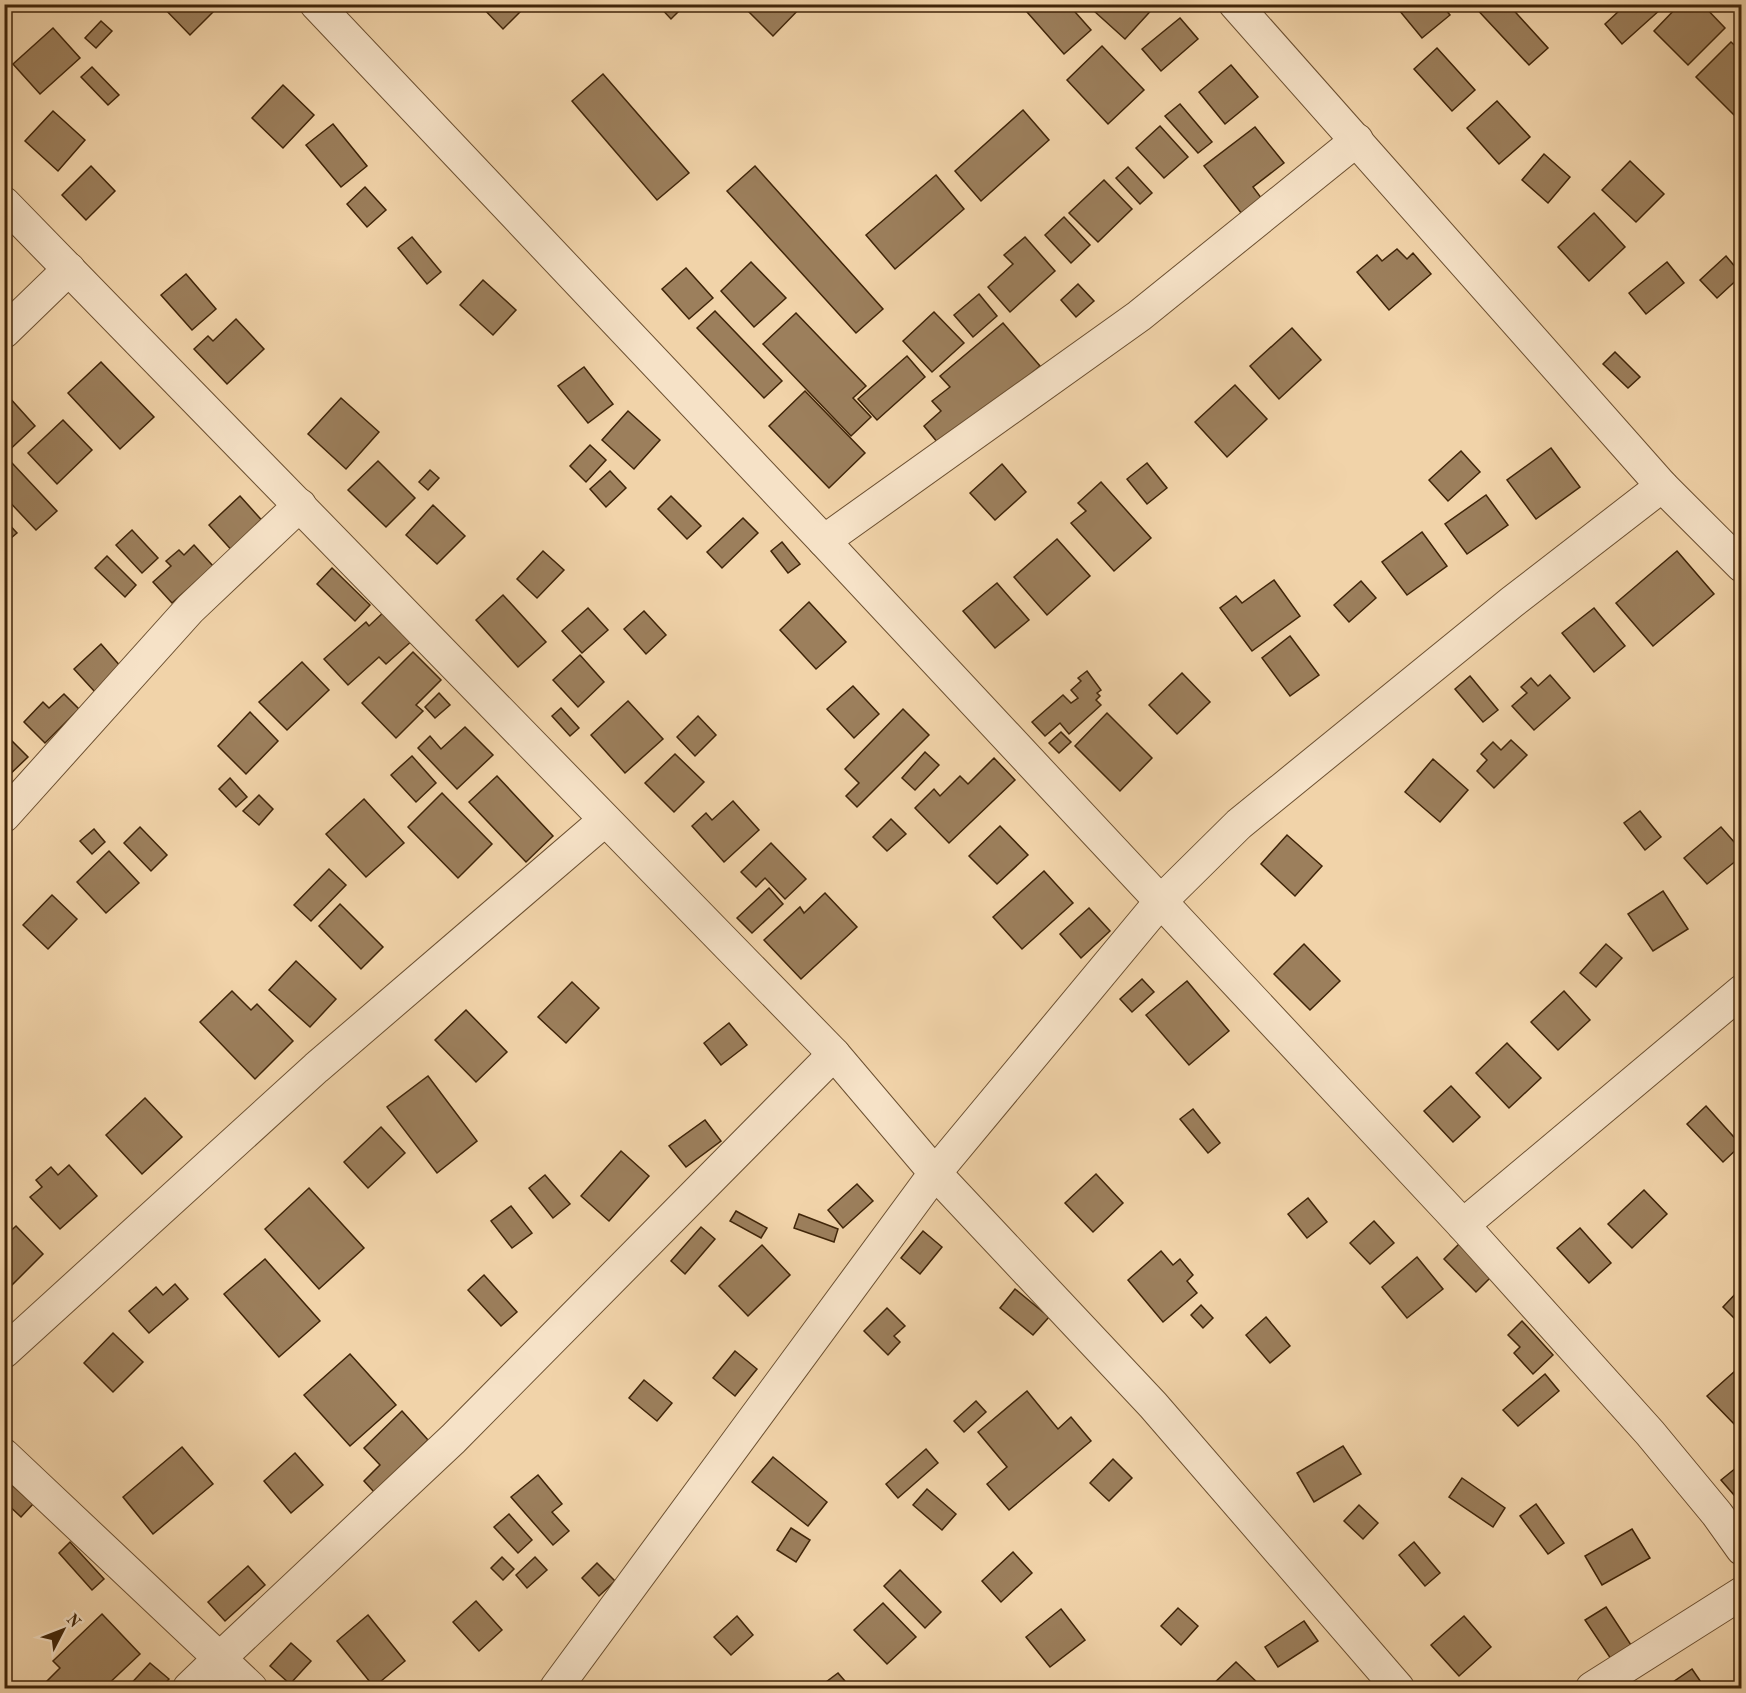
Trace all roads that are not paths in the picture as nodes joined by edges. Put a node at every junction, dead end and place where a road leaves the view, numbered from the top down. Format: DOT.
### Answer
graph roads {
  1 [pos="316,4"];
  2 [pos="1235,4"];
  3 [pos="1357,140"];
  4 [pos="4,203"];
  5 [pos="69,269"];
  6 [pos="4,332"];
  7 [pos="1662,486"];
  8 [pos="300,504"];
  9 [pos="824,541"];
  10 [pos="1742,566"];
  11 [pos="4,816"];
  12 [pos="605,820"];
  13 [pos="1160,902"];
  14 [pos="1742,992"];
  15 [pos="834,1054"];
  16 [pos="935,1173"];
  17 [pos="1463,1225"];
  18 [pos="4,1352"];
  19 [pos="4,1455"];
  20 [pos="1742,1549"];
  21 [pos="1742,1593"];
  22 [pos="219,1658"];
  23 [pos="189,1689"];
  24 [pos="251,1689"];
  25 [pos="556,1689"];
  26 [pos="1398,1689"];
  27 [pos="1592,1689"];
  1 -- 9 [label="street"];
  2 -- 3 [label="street"];
  3 -- 7 [label="street"];
  3 -- 9 [label="street"];
  4 -- 5 [label="street"];
  5 -- 6 [label="street"];
  5 -- 8 [label="street"];
  7 -- 10 [label="street"];
  7 -- 13 [label="street"];
  8 -- 11 [label="street"];
  8 -- 12 [label="street"];
  9 -- 13 [label="street"];
  12 -- 15 [label="street"];
  12 -- 18 [label="street"];
  13 -- 16 [label="street"];
  13 -- 17 [label="street"];
  14 -- 17 [label="street"];
  15 -- 16 [label="street"];
  15 -- 22 [label="street"];
  16 -- 25 [label="street"];
  16 -- 26 [label="street"];
  17 -- 20 [label="street"];
  19 -- 22 [label="street"];
  21 -- 27 [label="street"];
  22 -- 23 [label="street"];
  22 -- 24 [label="street"];
}
